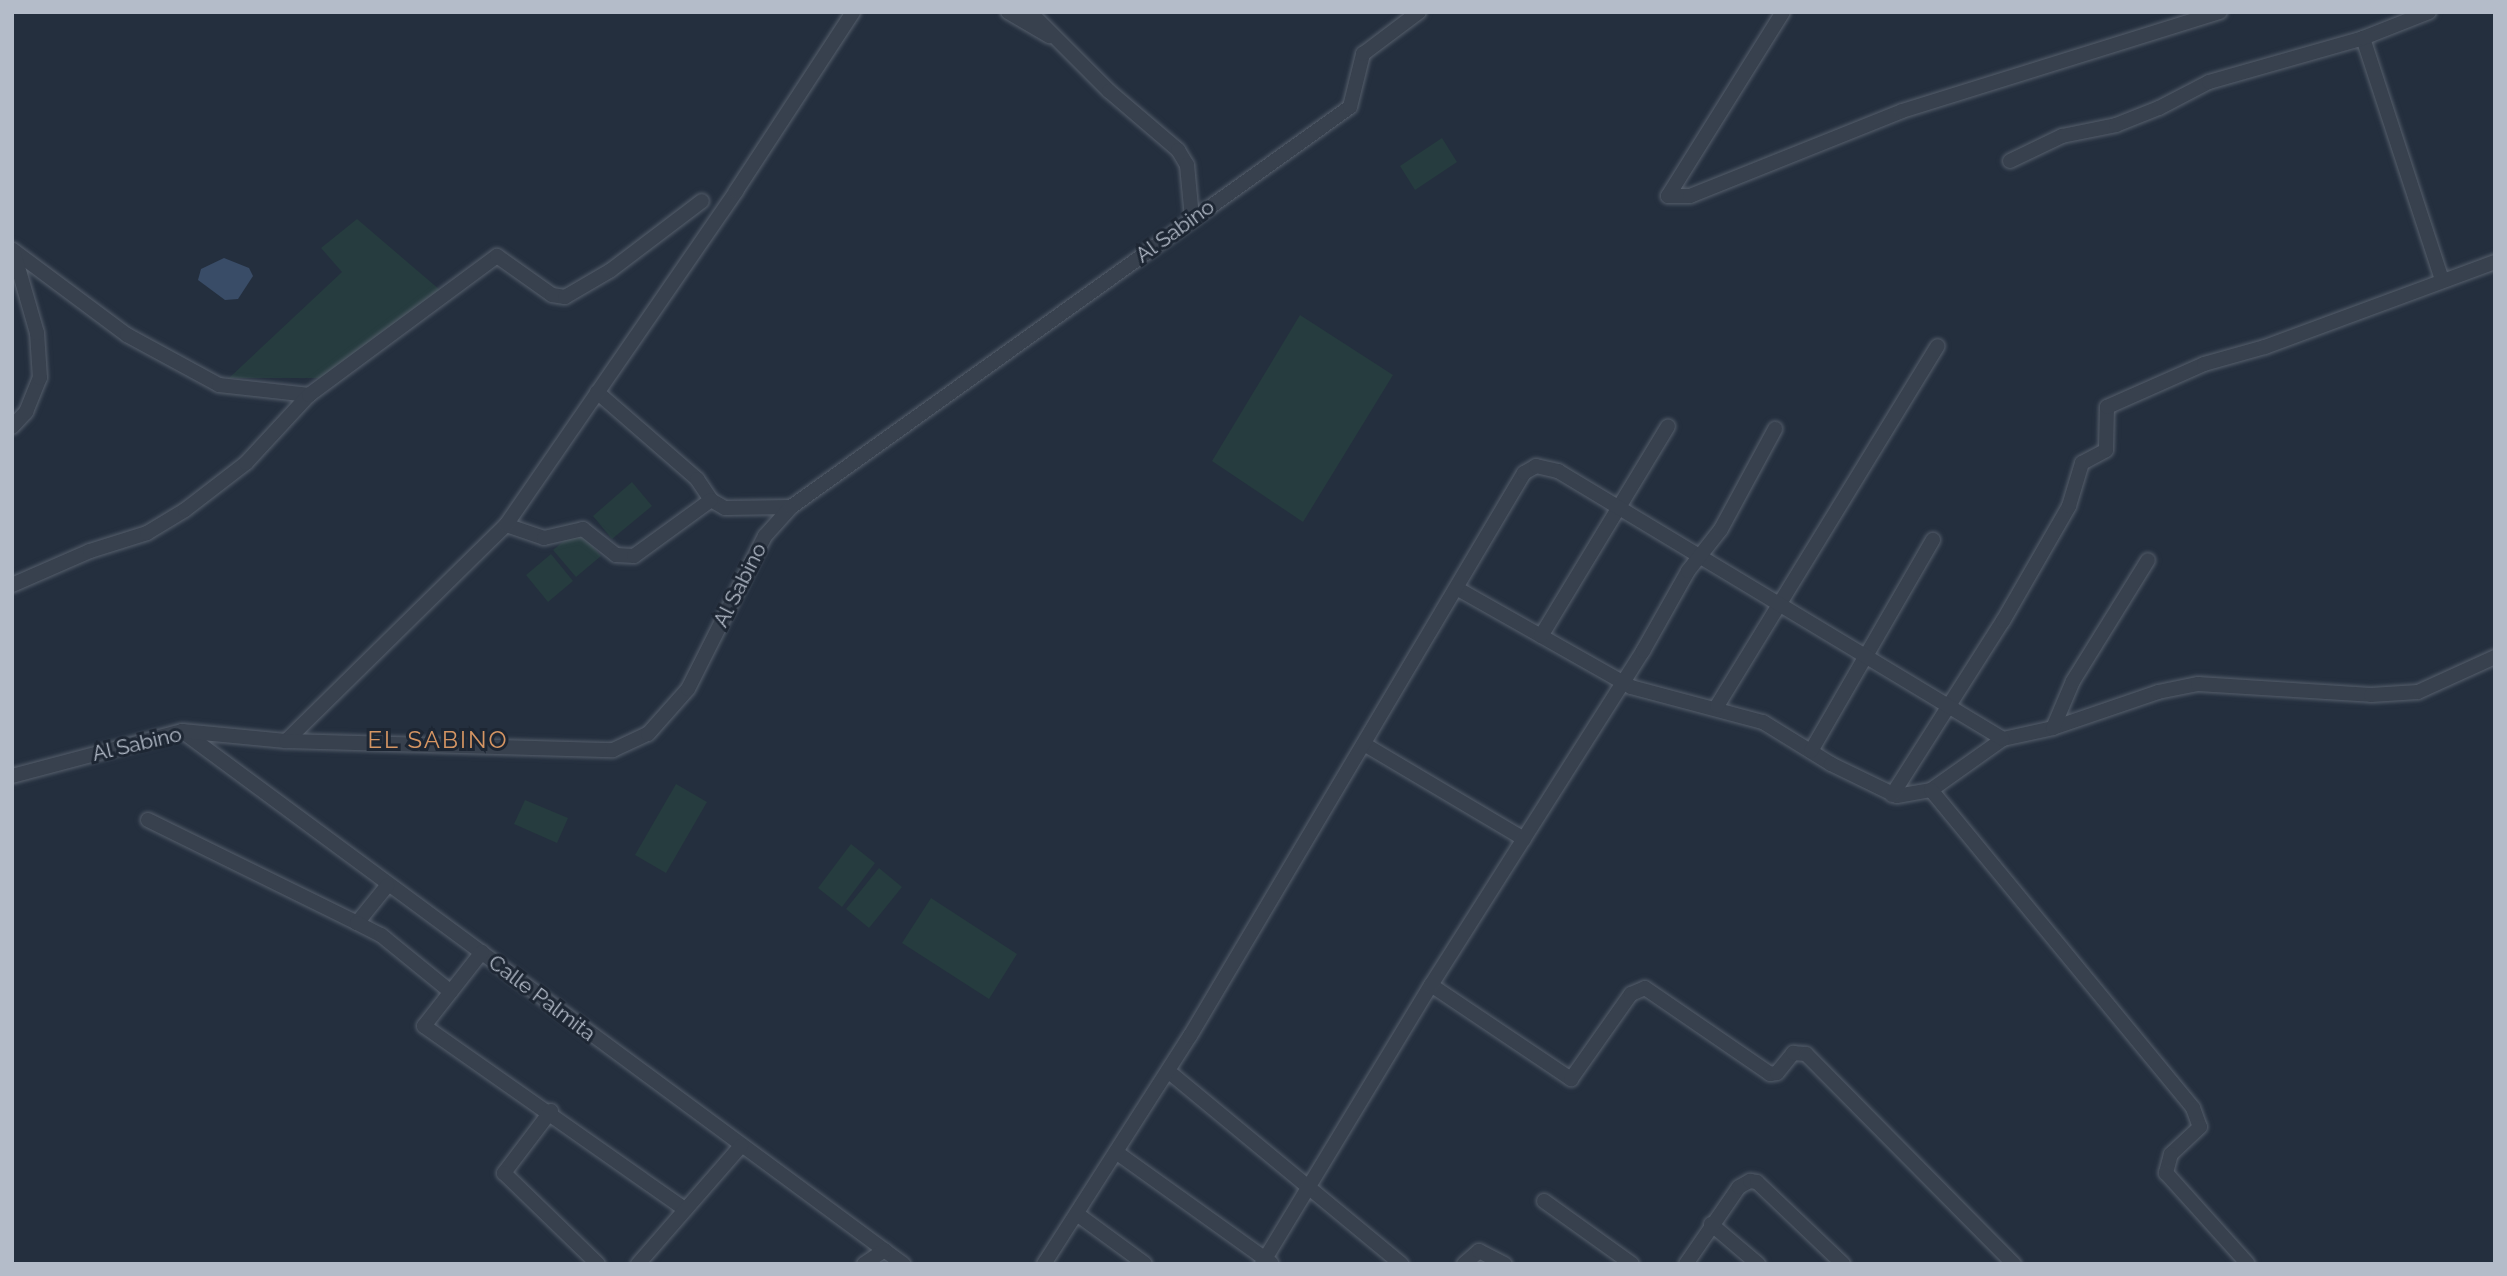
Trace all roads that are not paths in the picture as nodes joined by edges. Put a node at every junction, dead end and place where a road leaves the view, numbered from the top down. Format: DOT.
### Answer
graph roads {
  1 [pos="853,12"];
  2 [pos="1008,12"];
  3 [pos="1030,12"];
  4 [pos="1419,12"];
  5 [pos="1783,12"];
  6 [pos="2220,12"];
  7 [pos="2429,12"];
  8 [pos="1052,37"];
  9 [pos="2363,38"];
  10 [pos="2010,161"];
  11 [pos="702,201"];
  12 [pos="1192,219"];
  13 [pos="2495,262"];
  14 [pos="2442,279"];
  15 [pos="1938,346"];
  16 [pos="597,393"];
  17 [pos="309,395"];
  18 [pos="1668,426"];
  19 [pos="12,427"];
  20 [pos="1775,429"];
  21 [pos="711,500"];
  22 [pos="792,507"];
  23 [pos="1620,510"];
  24 [pos="506,525"];
  25 [pos="1933,540"];
  26 [pos="1700,556"];
  27 [pos="2148,560"];
  28 [pos="12,585"];
  29 [pos="1458,589"];
  30 [pos="1778,606"];
  31 [pos="1541,636"];
  32 [pos="1865,657"];
  33 [pos="2495,657"];
  34 [pos="1623,682"];
  35 [pos="1717,706"];
  36 [pos="1947,707"];
  37 [pos="2053,728"];
  38 [pos="182,731"];
  39 [pos="2003,739"];
  40 [pos="286,741"];
  41 [pos="1364,744"];
  42 [pos="1811,751"];
  43 [pos="12,776"];
  44 [pos="1931,790"];
  45 [pos="1892,795"];
  46 [pos="149,820"];
  47 [pos="1524,839"];
  48 [pos="387,886"];
  49 [pos="357,923"];
  50 [pos="482,952"];
  51 [pos="1431,985"];
  52 [pos="452,992"];
  53 [pos="1168,1071"];
  54 [pos="551,1111"];
  55 [pos="741,1146"];
  56 [pos="1116,1152"];
  57 [pos="1307,1190"];
  58 [pos="1544,1201"];
  59 [pos="684,1209"];
  60 [pos="1077,1214"];
  61 [pos="1711,1224"];
  62 [pos="885,1250"];
  63 [pos="1266,1262"];
  64 [pos="598,1264"];
  65 [pos="638,1264"];
  66 [pos="864,1264"];
  67 [pos="903,1264"];
  68 [pos="1044,1264"];
  69 [pos="1145,1264"];
  70 [pos="1401,1264"];
  71 [pos="1464,1264"];
  72 [pos="1506,1264"];
  73 [pos="1632,1264"];
  74 [pos="1686,1264"];
  75 [pos="1758,1264"];
  76 [pos="1843,1264"];
  77 [pos="2014,1264"];
  78 [pos="2248,1264"];
  1 -- 16 [label="street"];
  2 -- 8 [label="street"];
  3 -- 8 [label="street"];
  4 -- 12 [label="street, Al Sabino"];
  5 -- 6 [label="street"];
  7 -- 9 [label="street"];
  8 -- 12 [label="street"];
  9 -- 10 [label="street"];
  9 -- 14 [label="street"];
  11 -- 17 [label="street"];
  12 -- 22 [label="street, Al Sabino"];
  13 -- 14 [label="street"];
  14 -- 36 [label="street"];
  15 -- 30 [label="street"];
  16 -- 21 [label="street"];
  16 -- 24 [label="street"];
  17 -- 19 [label="street"];
  17 -- 28 [label="street"];
  18 -- 23 [label="street"];
  20 -- 26 [label="street"];
  21 -- 22 [label="street"];
  21 -- 24 [label="street"];
  22 -- 40 [label="street, Al Sabino"];
  23 -- 26 [label="street"];
  23 -- 29 [label="street"];
  23 -- 31 [label="street"];
  24 -- 40 [label="street"];
  25 -- 32 [label="street"];
  26 -- 30 [label="street"];
  26 -- 34 [label="street"];
  27 -- 37 [label="street"];
  29 -- 31 [label="street"];
  29 -- 41 [label="street"];
  30 -- 32 [label="street"];
  30 -- 35 [label="street"];
  31 -- 34 [label="street"];
  32 -- 36 [label="street"];
  32 -- 42 [label="street"];
  33 -- 37 [label="street"];
  34 -- 35 [label="street"];
  34 -- 47 [label="street"];
  35 -- 42 [label="street"];
  36 -- 39 [label="street"];
  36 -- 45 [label="street"];
  37 -- 39 [label="street"];
  38 -- 40 [label="street, Al Sabino"];
  38 -- 43 [label="street, Al Sabino"];
  38 -- 48 [label="street, Calle Palmita"];
  39 -- 44 [label="street"];
  41 -- 47 [label="street"];
  41 -- 53 [label="street"];
  42 -- 45 [label="street"];
  44 -- 45 [label="street"];
  44 -- 78 [label="street"];
  46 -- 49 [label="street"];
  47 -- 51 [label="street"];
  48 -- 49 [label="street"];
  48 -- 50 [label="street, Calle Palmita"];
  49 -- 52 [label="street"];
  50 -- 52 [label="street"];
  50 -- 55 [label="street, Calle Palmita"];
  51 -- 57 [label="street"];
  51 -- 77 [label="street"];
  52 -- 54 [label="street"];
  53 -- 56 [label="street"];
  53 -- 57 [label="street"];
  54 -- 59 [label="street"];
  54 -- 64 [label="street"];
  55 -- 59 [label="street"];
  55 -- 62 [label="street, Calle Palmita"];
  56 -- 60 [label="street"];
  56 -- 63 [label="street"];
  57 -- 63 [label="street"];
  57 -- 70 [label="street"];
  58 -- 73 [label="street"];
  59 -- 65 [label="street"];
  60 -- 68 [label="street"];
  60 -- 69 [label="street"];
  61 -- 74 [label="street"];
  61 -- 75 [label="street"];
  61 -- 76 [label="street"];
  62 -- 66 [label="street"];
  62 -- 67 [label="street, Calle Palmita"];
  71 -- 72 [label="street"];
}
